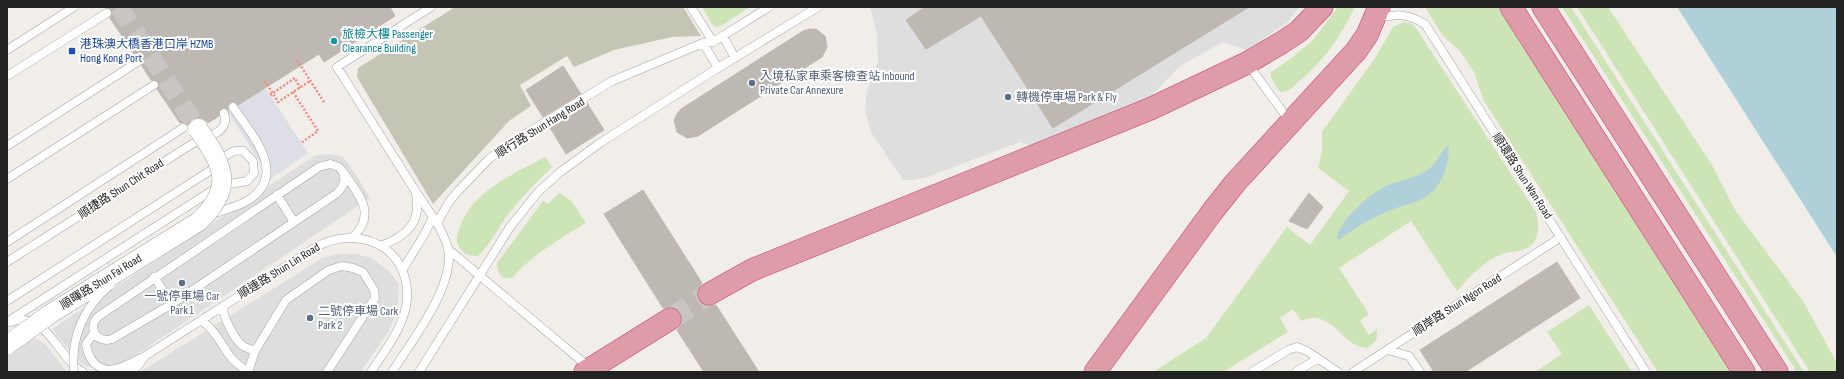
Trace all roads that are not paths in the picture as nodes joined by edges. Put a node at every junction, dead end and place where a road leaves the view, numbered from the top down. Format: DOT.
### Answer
graph roads {
  1 [pos="74,7"];
  2 [pos="431,7"];
  3 [pos="691,7"];
  4 [pos="769,7"];
  5 [pos="818,7"];
  6 [pos="1322,7"];
  7 [pos="1511,7"];
  8 [pos="1543,7"];
  9 [pos="107,13"];
  10 [pos="1377,13"];
  11 [pos="722,36"];
  12 [pos="713,42"];
  13 [pos="704,43"];
  14 [pos="7,50"];
  15 [pos="735,58"];
  16 [pos="139,61"];
  17 [pos="1247,63"];
  18 [pos="718,68"];
  19 [pos="7,76"];
  20 [pos="154,85"];
  21 [pos="233,107"];
  22 [pos="224,113"];
  23 [pos="1291,123"];
  24 [pos="191,128"];
  25 [pos="7,146"];
  26 [pos="343,173"];
  27 [pos="7,180"];
  28 [pos="416,192"];
  29 [pos="277,195"];
  30 [pos="435,220"];
  31 [pos="198,222"];
  32 [pos="294,222"];
  33 [pos="353,237"];
  34 [pos="1561,238"];
  35 [pos="7,242"];
  36 [pos="380,246"];
  37 [pos="448,249"];
  38 [pos="152,250"];
  39 [pos="7,262"];
  40 [pos="403,269"];
  41 [pos="481,275"];
  42 [pos="154,277"];
  43 [pos="709,294"];
  44 [pos="7,301"];
  45 [pos="172,304"];
  46 [pos="223,306"];
  47 [pos="670,319"];
  48 [pos="201,320"];
  49 [pos="7,322"];
  50 [pos="94,333"];
  51 [pos="7,345"];
  52 [pos="1388,350"];
  53 [pos="255,351"];
  54 [pos="145,356"];
  55 [pos="1317,359"];
  56 [pos="588,370"];
  57 [pos="74,372"];
  58 [pos="83,372"];
  59 [pos="125,372"];
  60 [pos="248,372"];
  61 [pos="327,372"];
  62 [pos="371,372"];
  63 [pos="392,372"];
  64 [pos="419,372"];
  65 [pos="1095,372"];
  66 [pos="1252,372"];
  67 [pos="1296,372"];
  68 [pos="1338,372"];
  69 [pos="1353,372"];
  70 [pos="1420,372"];
  71 [pos="1646,372"];
  72 [pos="1744,372"];
  73 [pos="1777,372"];
  1 -- 14 [label="lane"];
  2 -- 28 [label="lane"];
  3 -- 12 [label="lane"];
  4 -- 11 [label="lane, 順行路 Shun Hang Road"];
  5 -- 15 [label="lane"];
  6 -- 17 [label="highway"];
  7 -- 72 [label="highway"];
  8 -- 73 [label="highway"];
  9 -- 19 [label="lane"];
  10 -- 23 [label="highway"];
  10 -- 34 [label="lane, 順環路 Shun Wan Road"];
  11 -- 12 [label="lane, 順行路 Shun Hang Road"];
  11 -- 15 [label="lane"];
  12 -- 13 [label="lane, 順行路 Shun Hang Road"];
  13 -- 18 [label="lane"];
  13 -- 30 [label="lane, 順行路 Shun Hang Road"];
  15 -- 18 [label="lane"];
  16 -- 25 [label="lane"];
  17 -- 23 [label="lane"];
  17 -- 43 [label="highway"];
  18 -- 41 [label="lane"];
  20 -- 27 [label="lane"];
  21 -- 31 [label="lane, 順暉路 Shun Fai Road"];
  22 -- 39 [label="lane, 順捷路 Shun Chit Road"];
  23 -- 65 [label="highway"];
  24 -- 31 [label="street, 順暉路 Shun Fai Road, bridge"];
  24 -- 35 [label="lane, 順捷路 Shun Chit Road"];
  26 -- 29 [label="lane"];
  26 -- 32 [label="lane"];
  26 -- 33 [label="lane"];
  28 -- 30 [label="lane"];
  28 -- 36 [label="lane"];
  29 -- 32 [label="lane"];
  29 -- 42 [label="lane"];
  30 -- 37 [label="lane"];
  30 -- 40 [label="lane, 順行路 Shun Hang Road"];
  31 -- 38 [label="street, 順暉路 Shun Fai Road, bridge"];
  32 -- 45 [label="lane"];
  33 -- 36 [label="lane, 順連路 Shun Lin Road"];
  33 -- 46 [label="lane, 順連路 Shun Lin Road"];
  34 -- 52 [label="lane, 順岸路 Shun Ngon Road"];
  34 -- 71 [label="lane, 順環路 Shun Wan Road"];
  36 -- 40 [label="lane, 順連路 Shun Lin Road"];
  37 -- 41 [label="lane"];
  37 -- 63 [label="lane"];
  38 -- 51 [label="street, 順暉路 Shun Fai Road, bridge"];
  38 -- 57 [label="lane, bridge"];
  40 -- 62 [label="lane"];
  41 -- 56 [label="lane"];
  41 -- 64 [label="lane"];
  42 -- 45 [label="lane"];
  42 -- 50 [label="lane"];
  44 -- 49 [label="lane"];
  45 -- 50 [label="lane"];
  46 -- 48 [label="lane, 順連路 Shun Lin Road"];
  46 -- 53 [label="lane"];
  47 -- 56 [label="highway"];
  48 -- 54 [label="lane, 順連路 Shun Lin Road"];
  48 -- 60 [label="lane"];
  49 -- 58 [label="lane"];
  50 -- 54 [label="lane"];
  52 -- 69 [label="lane, 順岸路 Shun Ngon Road"];
  52 -- 70 [label="lane"];
  53 -- 60 [label="lane"];
  53 -- 61 [label="lane"];
  54 -- 59 [label="lane, 順連路 Shun Lin Road"];
  55 -- 66 [label="lane"];
  55 -- 67 [label="lane"];
  55 -- 68 [label="lane"];
}
